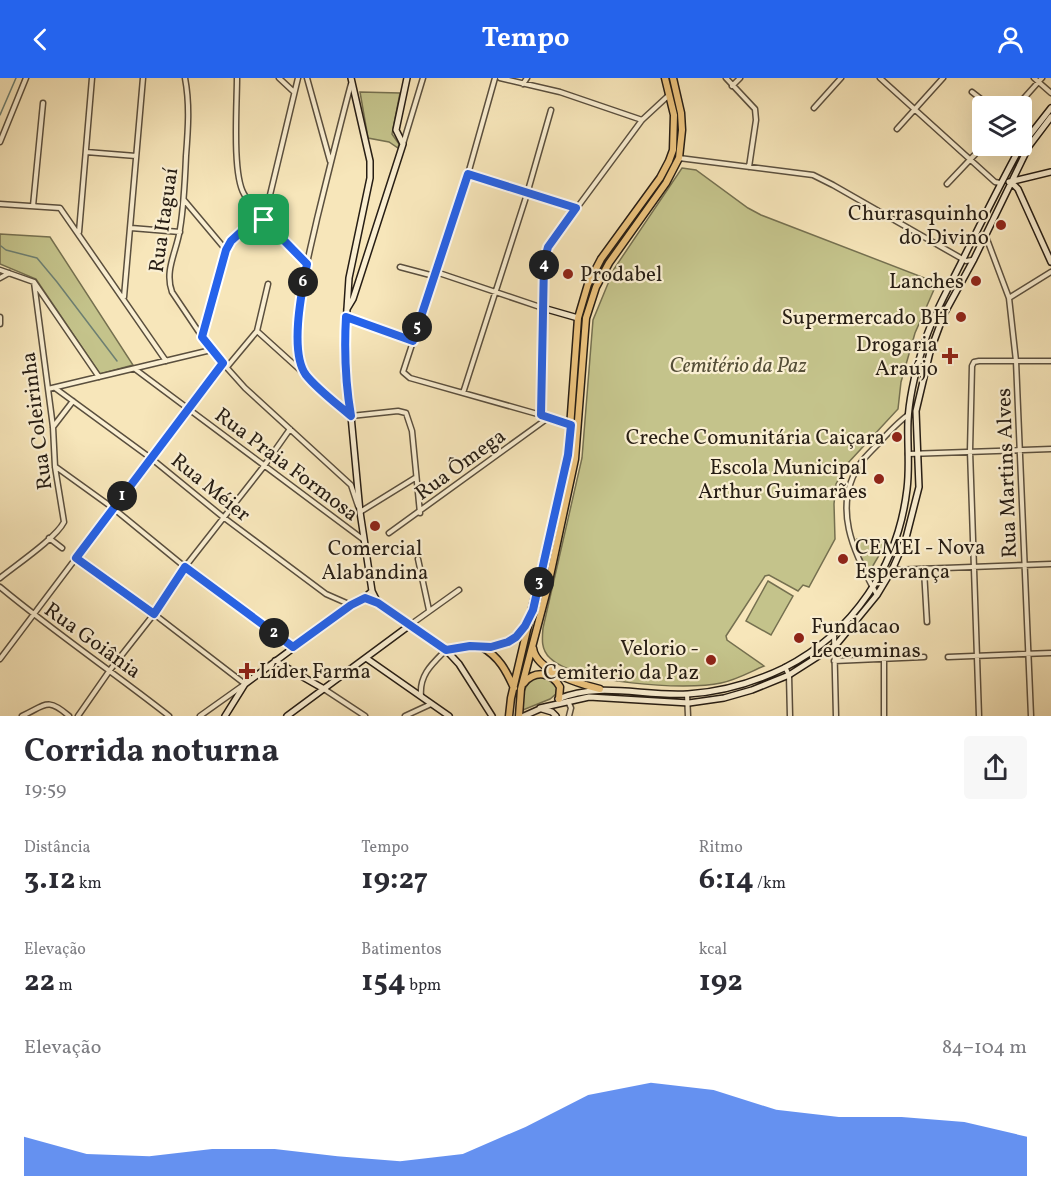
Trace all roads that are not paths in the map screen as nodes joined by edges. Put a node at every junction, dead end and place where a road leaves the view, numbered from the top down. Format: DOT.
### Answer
graph roads {
  1 [pos="26,78"];
  2 [pos="92,78"];
  3 [pos="143,78"];
  4 [pos="185,78"];
  5 [pos="237,78"];
  6 [pos="279,78"];
  7 [pos="298,78"];
  8 [pos="307,78"];
  9 [pos="407,78"];
  10 [pos="423,78"];
  11 [pos="495,78"];
  12 [pos="500,78"];
  13 [pos="526,78"];
  14 [pos="665,78"];
  15 [pos="673,78"];
  16 [pos="726,78"];
  17 [pos="740,78"];
  18 [pos="841,78"];
  19 [pos="880,78"];
  20 [pos="943,78"];
  21 [pos="1034,78"];
  22 [pos="1040,80"];
  23 [pos="351,81"];
  24 [pos="523,84"];
  25 [pos="732,86"];
  26 [pos="972,92"];
  27 [pos="295,93"];
  28 [pos="1051,93"];
  29 [pos="669,95"];
  30 [pos="977,96"];
  31 [pos="1026,96"];
  32 [pos="43,103"];
  33 [pos="814,108"];
  34 [pos="1051,108"];
  35 [pos="551,110"];
  36 [pos="914,111"];
  37 [pos="1051,117"];
  38 [pos="642,120"];
  39 [pos="897,129"];
  40 [pos="1032,131"];
  41 [pos="0,142"];
  42 [pos="403,144"];
  43 [pos="86,152"];
  44 [pos="136,156"];
  45 [pos="974,156"];
  46 [pos="1015,156"];
  47 [pos="679,158"];
  48 [pos="971,159"];
  49 [pos="330,162"];
  50 [pos="750,167"];
  51 [pos="1051,172"];
  52 [pos="468,174"];
  53 [pos="1011,182"];
  54 [pos="1000,183"];
  55 [pos="947,184"];
  56 [pos="527,194"];
  57 [pos="184,200"];
  58 [pos="0,204"];
  59 [pos="33,206"];
  60 [pos="576,208"];
  61 [pos="264,220"];
  62 [pos="130,228"];
  63 [pos="180,232"];
  64 [pos="79,233"];
  65 [pos="985,233"];
  66 [pos="226,250"];
  67 [pos="963,259"];
  68 [pos="974,259"];
  69 [pos="1051,262"];
  70 [pos="307,264"];
  71 [pos="400,267"];
  72 [pos="0,270"];
  73 [pos="1051,272"];
  74 [pos="9,273"];
  75 [pos="435,274"];
  76 [pos="0,278"];
  77 [pos="34,282"];
  78 [pos="268,284"];
  79 [pos="495,292"];
  80 [pos="124,298"];
  81 [pos="1009,298"];
  82 [pos="543,308"];
  83 [pos="346,314"];
  84 [pos="0,317"];
  85 [pos="578,318"];
  86 [pos="0,324"];
  87 [pos="257,331"];
  88 [pos="202,337"];
  89 [pos="413,341"];
  90 [pos="211,350"];
  91 [pos="166,361"];
  92 [pos="1016,361"];
  93 [pos="1051,361"];
  94 [pos="225,365"];
  95 [pos="135,369"];
  96 [pos="305,374"];
  97 [pos="99,377"];
  98 [pos="55,388"];
  99 [pos="48,389"];
  100 [pos="463,393"];
  101 [pos="73,402"];
  102 [pos="189,409"];
  103 [pos="541,415"];
  104 [pos="909,415"];
  105 [pos="351,416"];
  106 [pos="549,417"];
  107 [pos="575,425"];
  108 [pos="53,427"];
  109 [pos="290,429"];
  110 [pos="1020,449"];
  111 [pos="1051,449"];
  112 [pos="970,451"];
  113 [pos="917,453"];
  114 [pos="908,454"];
  115 [pos="152,459"];
  116 [pos="264,465"];
  117 [pos="55,467"];
  118 [pos="415,478"];
  119 [pos="112,508"];
  120 [pos="360,510"];
  121 [pos="420,513"];
  122 [pos="223,517"];
  123 [pos="389,533"];
  124 [pos="898,536"];
  125 [pos="49,538"];
  126 [pos="906,538"];
  127 [pos="364,540"];
  128 [pos="62,548"];
  129 [pos="76,558"];
  130 [pos="418,559"];
  131 [pos="1051,564"];
  132 [pos="1024,565"];
  133 [pos="185,567"];
  134 [pos="973,568"];
  135 [pos="892,570"];
  136 [pos="924,570"];
  137 [pos="0,578"];
  138 [pos="0,587"];
  139 [pos="873,588"];
  140 [pos="372,591"];
  141 [pos="457,591"];
  142 [pos="877,595"];
  143 [pos="365,598"];
  144 [pos="378,603"];
  145 [pos="351,605"];
  146 [pos="429,610"];
  147 [pos="533,610"];
  148 [pos="33,614"];
  149 [pos="154,614"];
  150 [pos="927,622"];
  151 [pos="410,625"];
  152 [pos="834,634"];
  153 [pos="836,645"];
  154 [pos="293,647"];
  155 [pos="482,647"];
  156 [pos="533,648"];
  157 [pos="446,650"];
  158 [pos="1051,653"];
  159 [pos="1028,654"];
  160 [pos="976,656"];
  161 [pos="924,657"];
  162 [pos="948,657"];
  163 [pos="366,658"];
  164 [pos="0,659"];
  165 [pos="884,659"];
  166 [pos="275,661"];
  167 [pos="834,661"];
  168 [pos="785,667"];
  169 [pos="110,670"];
  170 [pos="789,675"];
  171 [pos="245,684"];
  172 [pos="324,689"];
  173 [pos="517,689"];
  174 [pos="600,689"];
  175 [pos="687,694"];
  176 [pos="421,697"];
  177 [pos="559,699"];
  178 [pos="567,701"];
  179 [pos="688,703"];
  180 [pos="431,705"];
  181 [pos="540,708"];
  182 [pos="526,715"];
  183 [pos="22,716"];
  184 [pos="69,716"];
  185 [pos="78,716"];
  186 [pos="168,716"];
  187 [pos="200,716"];
  188 [pos="225,716"];
  189 [pos="288,716"];
  190 [pos="365,716"];
  191 [pos="405,716"];
  192 [pos="449,716"];
  193 [pos="492,716"];
  194 [pos="509,716"];
  195 [pos="519,716"];
  196 [pos="556,716"];
  197 [pos="568,716"];
  198 [pos="688,716"];
  199 [pos="790,716"];
  200 [pos="836,716"];
  201 [pos="884,716"];
  202 [pos="979,716"];
  203 [pos="1031,716"];
  1 -- 41 [label="street"];
  2 -- 43 [label="street"];
  3 -- 44 [label="street"];
  4 -- 57 [label="street, Rua Itaguaí"];
  5 -- 61 [label="street"];
  6 -- 27 [label="street"];
  7 -- 27 [label="street"];
  8 -- 49 [label="street"];
  9 -- 42 [label="main road"];
  10 -- 42 [label="street"];
  11 -- 52 [label="street"];
  12 -- 24 [label="street"];
  13 -- 24 [label="street"];
  14 -- 29 [label="main road"];
  15 -- 47 [label="main road"];
  16 -- 25 [label="street"];
  17 -- 25 [label="street"];
  18 -- 33 [label="street"];
  19 -- 36 [label="street"];
  20 -- 36 [label="street"];
  21 -- 22 [label="street"];
  22 -- 28 [label="street"];
  22 -- 31 [label="street"];
  23 -- 49 [label="street"];
  23 -- 83 [label="main road"];
  24 -- 38 [label="street"];
  25 -- 50 [label="street"];
  26 -- 30 [label="street"];
  27 -- 61 [label="street"];
  29 -- 38 [label="street"];
  29 -- 85 [label="main road"];
  32 -- 59 [label="street"];
  34 -- 40 [label="main road"];
  35 -- 56 [label="street"];
  36 -- 39 [label="street"];
  36 -- 48 [label="street"];
  37 -- 53 [label="main road"];
  38 -- 60 [label="street"];
  42 -- 83 [label="main road"];
  43 -- 44 [label="street"];
  43 -- 64 [label="street"];
  44 -- 62 [label="street"];
  45 -- 48 [label="street"];
  46 -- 54 [label="main road"];
  47 -- 50 [label="street"];
  47 -- 107 [label="main road"];
  48 -- 54 [label="street"];
  48 -- 55 [label="street"];
  49 -- 70 [label="street"];
  50 -- 67 [label="street"];
  51 -- 53 [label="main road"];
  52 -- 56 [label="street"];
  52 -- 75 [label="street"];
  53 -- 54 [label="main road"];
  53 -- 65 [label="main road"];
  53 -- 69 [label="main road"];
  54 -- 67 [label="main road"];
  56 -- 60 [label="street"];
  56 -- 79 [label="street"];
  57 -- 63 [label="street, Rua Itaguaí"];
  57 -- 66 [label="street"];
  58 -- 59 [label="street"];
  59 -- 64 [label="street"];
  60 -- 82 [label="street"];
  61 -- 66 [label="street"];
  61 -- 70 [label="street"];
  62 -- 63 [label="street"];
  62 -- 80 [label="street"];
  63 -- 88 [label="street, Rua Itaguaí"];
  64 -- 80 [label="street"];
  65 -- 68 [label="main road"];
  65 -- 81 [label="street, Rua Martins Alves"];
  66 -- 88 [label="street"];
  67 -- 68 [label="street"];
  67 -- 104 [label="main road"];
  68 -- 113 [label="main road"];
  70 -- 96 [label="street"];
  71 -- 75 [label="street"];
  72 -- 74 [label="street"];
  73 -- 81 [label="street"];
  74 -- 76 [label="street"];
  74 -- 77 [label="street"];
  75 -- 79 [label="street"];
  75 -- 89 [label="street"];
  77 -- 97 [label="street"];
  77 -- 99 [label="street, Rua Coleirinha"];
  78 -- 87 [label="street"];
  79 -- 82 [label="street"];
  79 -- 100 [label="street"];
  80 -- 91 [label="street"];
  81 -- 92 [label="street, Rua Martins Alves"];
  82 -- 85 [label="main road"];
  82 -- 103 [label="main road"];
  83 -- 89 [label="street"];
  83 -- 105 [label="main road"];
  84 -- 86 [label="street"];
  85 -- 107 [label="main road"];
  87 -- 94 [label="street"];
  87 -- 96 [label="street"];
  88 -- 90 [label="street, Rua Itaguaí"];
  89 -- 100 [label="street"];
  90 -- 91 [label="street"];
  90 -- 94 [label="street, Rua Itaguaí"];
  91 -- 95 [label="street"];
  92 -- 93 [label="street"];
  92 -- 110 [label="street, Rua Martins Alves"];
  92 -- 112 [label="street"];
  94 -- 102 [label="street"];
  94 -- 109 [label="street, Rua Itaguaí"];
  95 -- 97 [label="street"];
  95 -- 102 [label="street, Rua Praia Formosa"];
  96 -- 105 [label="street"];
  97 -- 98 [label="street"];
  98 -- 99 [label="street"];
  98 -- 101 [label="street, Rua Méier"];
  99 -- 108 [label="street, Rua Coleirinha"];
  100 -- 103 [label="street"];
  101 -- 108 [label="street"];
  101 -- 115 [label="street, Rua Méier"];
  102 -- 115 [label="street"];
  102 -- 116 [label="street, Rua Praia Formosa"];
  103 -- 106 [label="main road"];
  104 -- 114 [label="main road"];
  104 -- 139 [label="street"];
  105 -- 118 [label="street"];
  105 -- 120 [label="main road"];
  106 -- 107 [label="main road"];
  106 -- 121 [label="street, Rua Ômega"];
  107 -- 147 [label="main road"];
  107 -- 156 [label="main road"];
  108 -- 117 [label="street, Rua Coleirinha"];
  109 -- 116 [label="street"];
  109 -- 120 [label="street, Rua Itaguaí"];
  110 -- 111 [label="street"];
  110 -- 112 [label="street"];
  110 -- 132 [label="street, Rua Martins Alves"];
  112 -- 113 [label="street"];
  112 -- 134 [label="street"];
  113 -- 114 [label="street"];
  113 -- 126 [label="main road"];
  114 -- 124 [label="main road"];
  115 -- 119 [label="street"];
  115 -- 122 [label="street, Rua Méier"];
  116 -- 122 [label="street"];
  116 -- 127 [label="street, Rua Praia Formosa"];
  117 -- 119 [label="street"];
  117 -- 125 [label="street, Rua Coleirinha"];
  118 -- 120 [label="street"];
  118 -- 121 [label="street"];
  119 -- 129 [label="street"];
  119 -- 133 [label="street"];
  120 -- 127 [label="main road"];
  121 -- 123 [label="street, Rua Ômega"];
  122 -- 133 [label="street"];
  122 -- 145 [label="street, Rua Méier"];
  124 -- 126 [label="main road"];
  124 -- 139 [label="main road"];
  125 -- 128 [label="street"];
  125 -- 137 [label="street"];
  126 -- 135 [label="main road"];
  127 -- 140 [label="main road"];
  129 -- 148 [label="street"];
  129 -- 149 [label="street"];
  130 -- 146 [label="street"];
  131 -- 132 [label="street"];
  132 -- 134 [label="street"];
  132 -- 159 [label="street, Rua Martins Alves"];
  133 -- 149 [label="street"];
  133 -- 154 [label="street"];
  134 -- 136 [label="street"];
  134 -- 160 [label="street"];
  135 -- 136 [label="street"];
  135 -- 142 [label="main road"];
  136 -- 150 [label="street"];
  138 -- 148 [label="street, Rua Goiânia"];
  139 -- 142 [label="street"];
  139 -- 152 [label="main road"];
  140 -- 143 [label="main road"];
  140 -- 144 [label="main road"];
  141 -- 146 [label="street"];
  142 -- 153 [label="main road"];
  143 -- 144 [label="main road"];
  143 -- 145 [label="main road"];
  144 -- 151 [label="main road"];
  145 -- 154 [label="main road"];
  146 -- 151 [label="street"];
  147 -- 155 [label="main road"];
  147 -- 173 [label="main road"];
  148 -- 164 [label="street"];
  148 -- 169 [label="street, Rua Goiânia"];
  149 -- 169 [label="street"];
  149 -- 171 [label="street"];
  151 -- 157 [label="main road"];
  151 -- 163 [label="main road"];
  152 -- 153 [label="street"];
  152 -- 168 [label="main road"];
  153 -- 167 [label="street"];
  153 -- 170 [label="main road"];
  154 -- 166 [label="main road"];
  155 -- 157 [label="street"];
  155 -- 173 [label="main road"];
  156 -- 173 [label="main road"];
  156 -- 174 [label="main road"];
  157 -- 176 [label="street"];
  157 -- 193 [label="main road"];
  158 -- 159 [label="street"];
  159 -- 160 [label="street"];
  159 -- 203 [label="street, Rua Martins Alves"];
  160 -- 162 [label="street"];
  160 -- 202 [label="street"];
  161 -- 165 [label="street"];
  163 -- 172 [label="main road"];
  163 -- 176 [label="main road"];
  165 -- 167 [label="street"];
  165 -- 201 [label="street"];
  166 -- 171 [label="main road"];
  166 -- 172 [label="main road"];
  167 -- 200 [label="street"];
  168 -- 170 [label="street"];
  168 -- 175 [label="main road"];
  169 -- 185 [label="street"];
  169 -- 186 [label="street, Rua Goiânia"];
  170 -- 179 [label="main road"];
  170 -- 199 [label="street"];
  171 -- 187 [label="street"];
  171 -- 188 [label="main road"];
  172 -- 189 [label="main road"];
  172 -- 190 [label="street"];
  173 -- 177 [label="main road"];
  173 -- 194 [label="main road"];
  173 -- 195 [label="main road"];
  174 -- 175 [label="main road"];
  174 -- 177 [label="main road"];
  175 -- 179 [label="street"];
  176 -- 180 [label="main road"];
  177 -- 181 [label="main road"];
  178 -- 179 [label="main road"];
  178 -- 181 [label="main road"];
  178 -- 197 [label="street"];
  179 -- 198 [label="street"];
  180 -- 191 [label="street"];
  180 -- 192 [label="main road"];
  181 -- 182 [label="main road"];
  181 -- 196 [label="main road"];
  183 -- 184 [label="street"];
}
